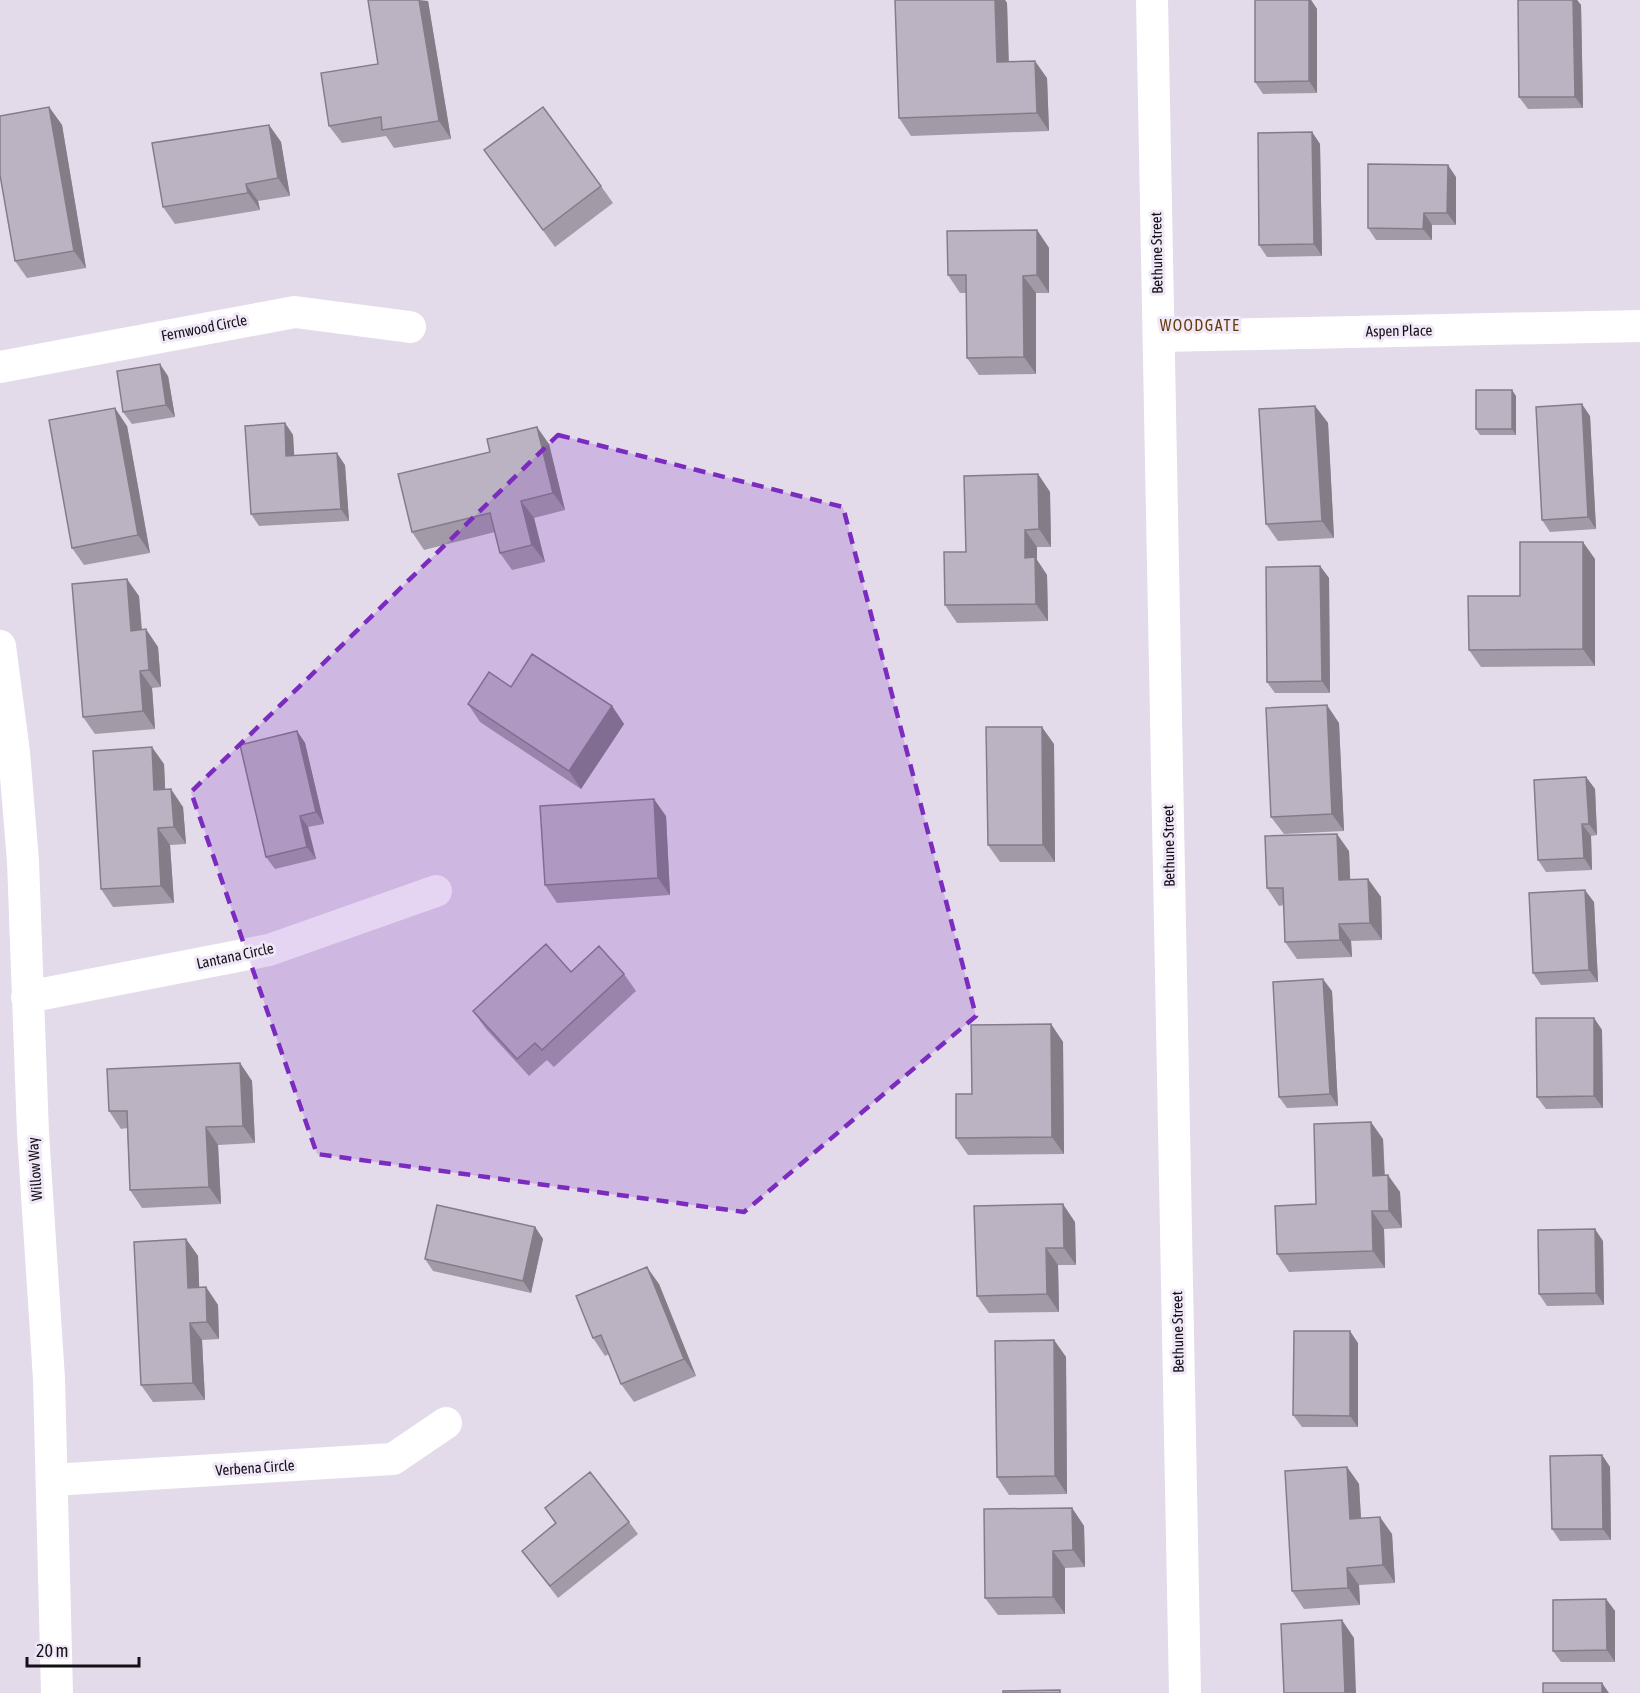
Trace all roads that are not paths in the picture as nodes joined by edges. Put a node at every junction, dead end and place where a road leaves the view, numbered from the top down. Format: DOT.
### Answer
graph roads {
  1 [pos="1152,0"];
  2 [pos="1640,326"];
  3 [pos="410,327"];
  4 [pos="1159,336"];
  5 [pos="0,367"];
  6 [pos="0,646"];
  7 [pos="435,891"];
  8 [pos="27,997"];
  9 [pos="446,1423"];
  10 [pos="52,1480"];
  11 [pos="57,1693"];
  12 [pos="1185,1693"];
  1 -- 4 [label="street, Bethune Street"];
  2 -- 4 [label="street, Aspen Place"];
  3 -- 5 [label="street, Fernwood Circle"];
  4 -- 12 [label="street, Bethune Street"];
  6 -- 8 [label="street, Willow Way"];
  7 -- 8 [label="street, Lantana Circle"];
  8 -- 10 [label="street, Willow Way"];
  9 -- 10 [label="street, Verbena Circle"];
  10 -- 11 [label="street, Willow Way"];
}
